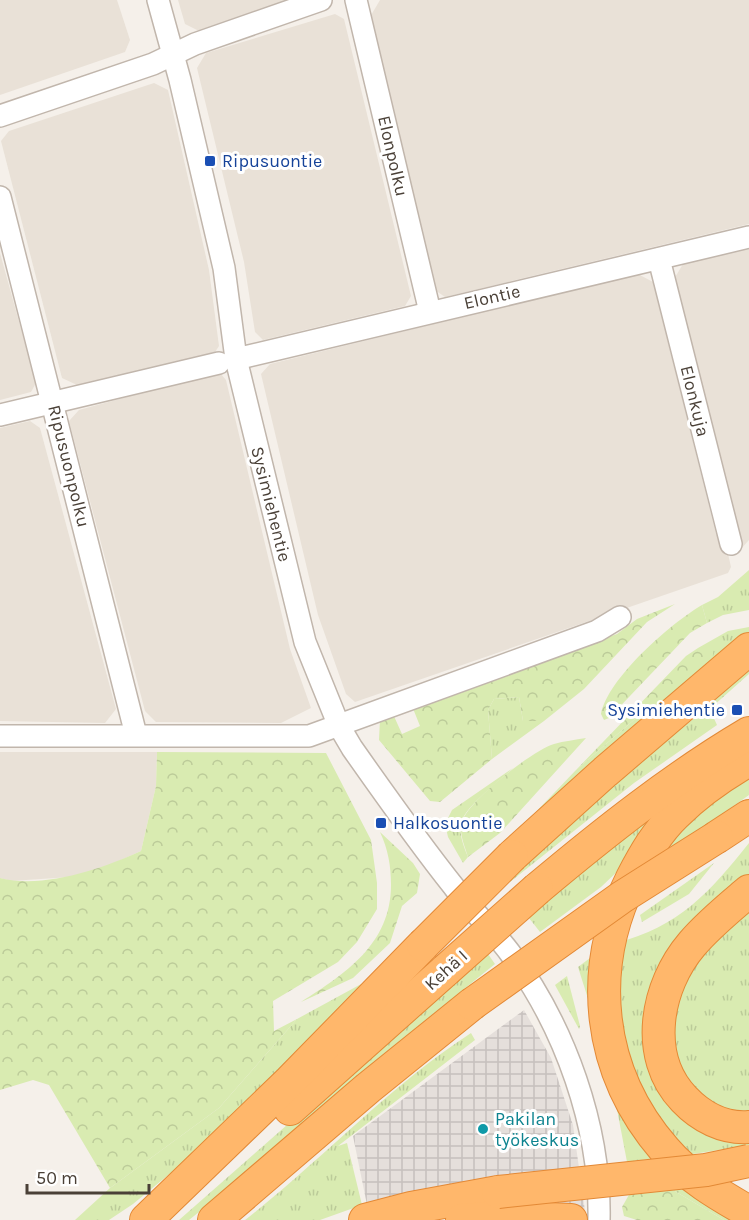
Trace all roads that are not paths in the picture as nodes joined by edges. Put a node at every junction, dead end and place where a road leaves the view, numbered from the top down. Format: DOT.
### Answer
graph roads {
  1 [pos="158,0"];
  2 [pos="321,0"];
  3 [pos="356,0"];
  4 [pos="173,55"];
  5 [pos="0,116"];
  6 [pos="0,197"];
  7 [pos="749,237"];
  8 [pos="659,259"];
  9 [pos="430,312"];
  10 [pos="228,361"];
  11 [pos="53,401"];
  12 [pos="0,415"];
  13 [pos="731,544"];
  14 [pos="620,617"];
  15 [pos="749,649"];
  16 [pos="339,726"];
  17 [pos="749,733"];
  18 [pos="136,735"];
  19 [pos="0,736"];
  20 [pos="749,760"];
  21 [pos="749,816"];
  22 [pos="749,891"];
  23 [pos="749,1128"];
  24 [pos="749,1161"];
  25 [pos="499,1205"];
  26 [pos="749,1212"];
  27 [pos="146,1220"];
  28 [pos="154,1220"];
  29 [pos="214,1220"];
  30 [pos="365,1220"];
  31 [pos="462,1220"];
  32 [pos="571,1220"];
  33 [pos="599,1220"];
  1 -- 4 [label="street, Sysimiehentie"];
  2 -- 4 [label="street"];
  3 -- 9 [label="street, Elonpolku"];
  4 -- 5 [label="street"];
  4 -- 10 [label="street, Sysimiehentie"];
  6 -- 11 [label="street, Ripusuonpolku"];
  7 -- 8 [label="street, Elontie"];
  8 -- 9 [label="street, Elontie"];
  8 -- 13 [label="street, Elonkuja"];
  9 -- 10 [label="street, Elontie"];
  10 -- 11 [label="street, Elontie"];
  10 -- 16 [label="street, Sysimiehentie"];
  11 -- 12 [label="street, Elontie"];
  11 -- 18 [label="street, Ripusuonpolku"];
  14 -- 16 [label="street"];
  15 -- 27 [label="highway, bridge"];
  16 -- 18 [label="street"];
  16 -- 33 [label="street, Sysimiehentie"];
  17 -- 28 [label="highway, Kehä I, bridge"];
  18 -- 19 [label="street"];
  20 -- 26 [label="highway"];
  21 -- 29 [label="highway, bridge"];
  22 -- 23 [label="highway"];
  24 -- 25 [label="highway, bridge"];
  25 -- 30 [label="highway"];
  25 -- 31 [label="highway"];
  25 -- 32 [label="highway"];
}
